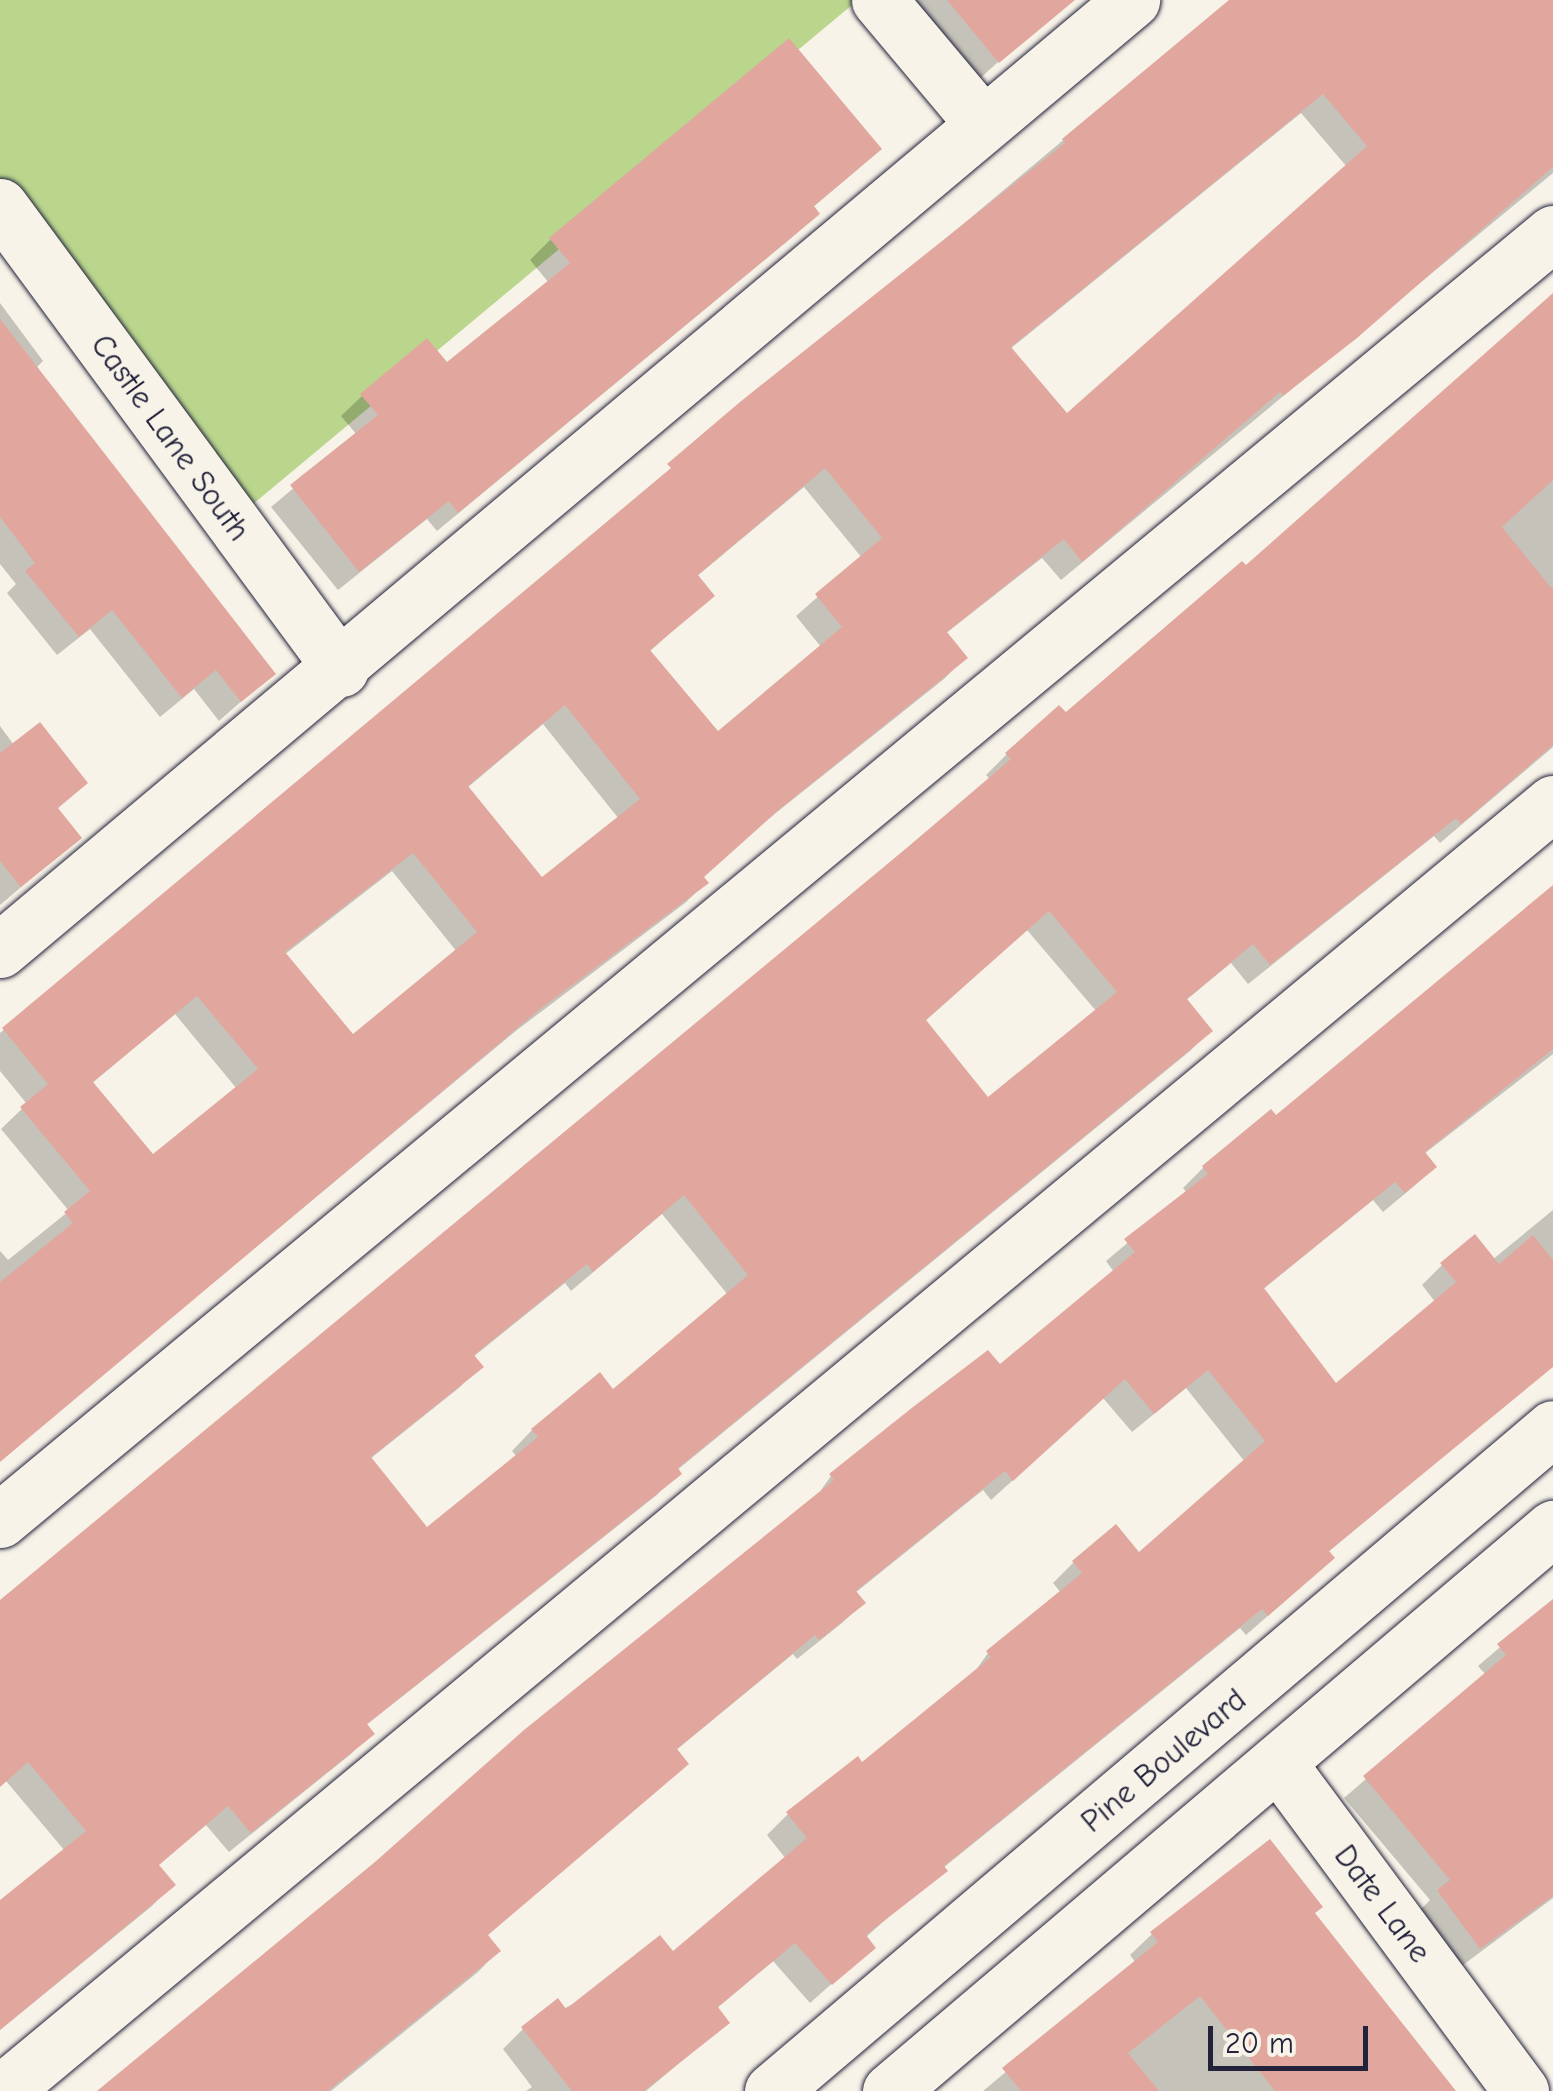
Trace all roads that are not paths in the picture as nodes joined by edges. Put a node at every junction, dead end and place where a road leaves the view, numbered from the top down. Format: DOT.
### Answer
graph roads {
  1 [pos="879,0"];
  2 [pos="1132,0"];
  3 [pos="983,124"];
  4 [pos="0,206"];
  5 [pos="1553,233"];
  6 [pos="341,670"];
  7 [pos="1553,803"];
  8 [pos="0,950"];
  9 [pos="1553,1428"];
  10 [pos="0,1520"];
  11 [pos="1553,1528"];
  12 [pos="1279,1764"];
  13 [pos="859,2018"];
  14 [pos="906,2086"];
  15 [pos="3,2091"];
  16 [pos="772,2091"];
  17 [pos="1521,2091"];
  1 -- 3 [label="street"];
  2 -- 3 [label="street"];
  3 -- 6 [label="street"];
  4 -- 6 [label="street, Castle Lane South"];
  5 -- 10 [label="street"];
  6 -- 8 [label="street"];
  7 -- 15 [label="street"];
  9 -- 13 [label="street, Pine Boulevard"];
  11 -- 12 [label="street"];
  12 -- 14 [label="street"];
  12 -- 17 [label="street, Date Lane"];
  13 -- 14 [label="street"];
  13 -- 16 [label="street, Pine Boulevard"];
}
